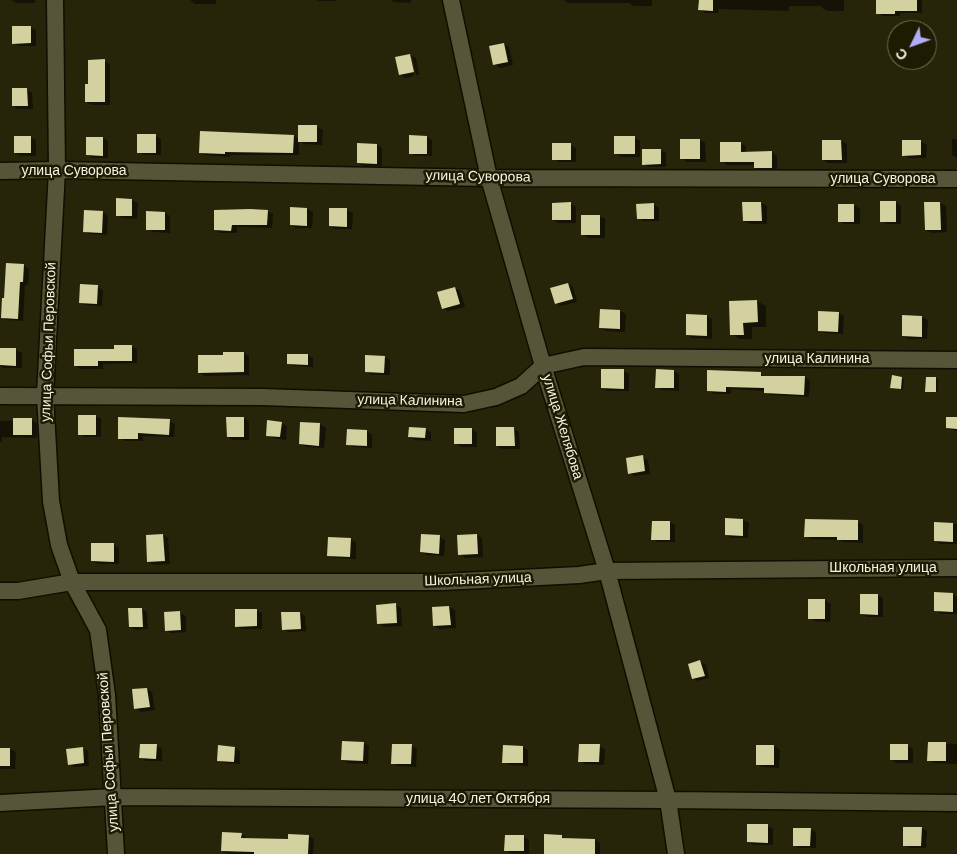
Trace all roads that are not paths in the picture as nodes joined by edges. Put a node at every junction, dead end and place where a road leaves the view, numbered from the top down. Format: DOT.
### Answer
graph roads {
  1 [pos="55,0"];
  2 [pos="451,0"];
  3 [pos="57,170"];
  4 [pos="0,171"];
  5 [pos="488,178"];
  6 [pos="957,180"];
  7 [pos="957,360"];
  8 [pos="543,366"];
  9 [pos="0,396"];
  10 [pos="45,396"];
  11 [pos="957,568"];
  12 [pos="607,571"];
  13 [pos="72,582"];
  14 [pos="0,591"];
  15 [pos="114,797"];
  16 [pos="668,800"];
  17 [pos="0,803"];
  18 [pos="957,803"];
  19 [pos="116,854"];
  20 [pos="676,854"];
  1 -- 3 [label="street, улица Софьи Перовской"];
  2 -- 5 [label="street, улица Желябова"];
  3 -- 4 [label="street, улица Суворова"];
  3 -- 5 [label="street, улица Суворова"];
  3 -- 10 [label="street, улица Софьи Перовской"];
  5 -- 6 [label="street, улица Суворова"];
  5 -- 8 [label="street, улица Желябова"];
  7 -- 8 [label="street, улица Калинина"];
  8 -- 10 [label="street, улица Калинина"];
  8 -- 12 [label="street, улица Желябова"];
  9 -- 10 [label="street, улица Калинина"];
  10 -- 13 [label="street, улица Софьи Перовской"];
  11 -- 12 [label="street, Школьная улица"];
  12 -- 13 [label="street, Школьная улица"];
  12 -- 16 [label="street, улица Желябова"];
  13 -- 14 [label="street, Школьная улица"];
  13 -- 15 [label="street, улица Софьи Перовской"];
  15 -- 16 [label="street, улица 40 лет Октября"];
  15 -- 17 [label="street, улица 40 лет Октября"];
  15 -- 19 [label="street, улица Софьи Перовской"];
  16 -- 18 [label="street, улица 40 лет Октября"];
  16 -- 20 [label="street, улица Желябова"];
}
